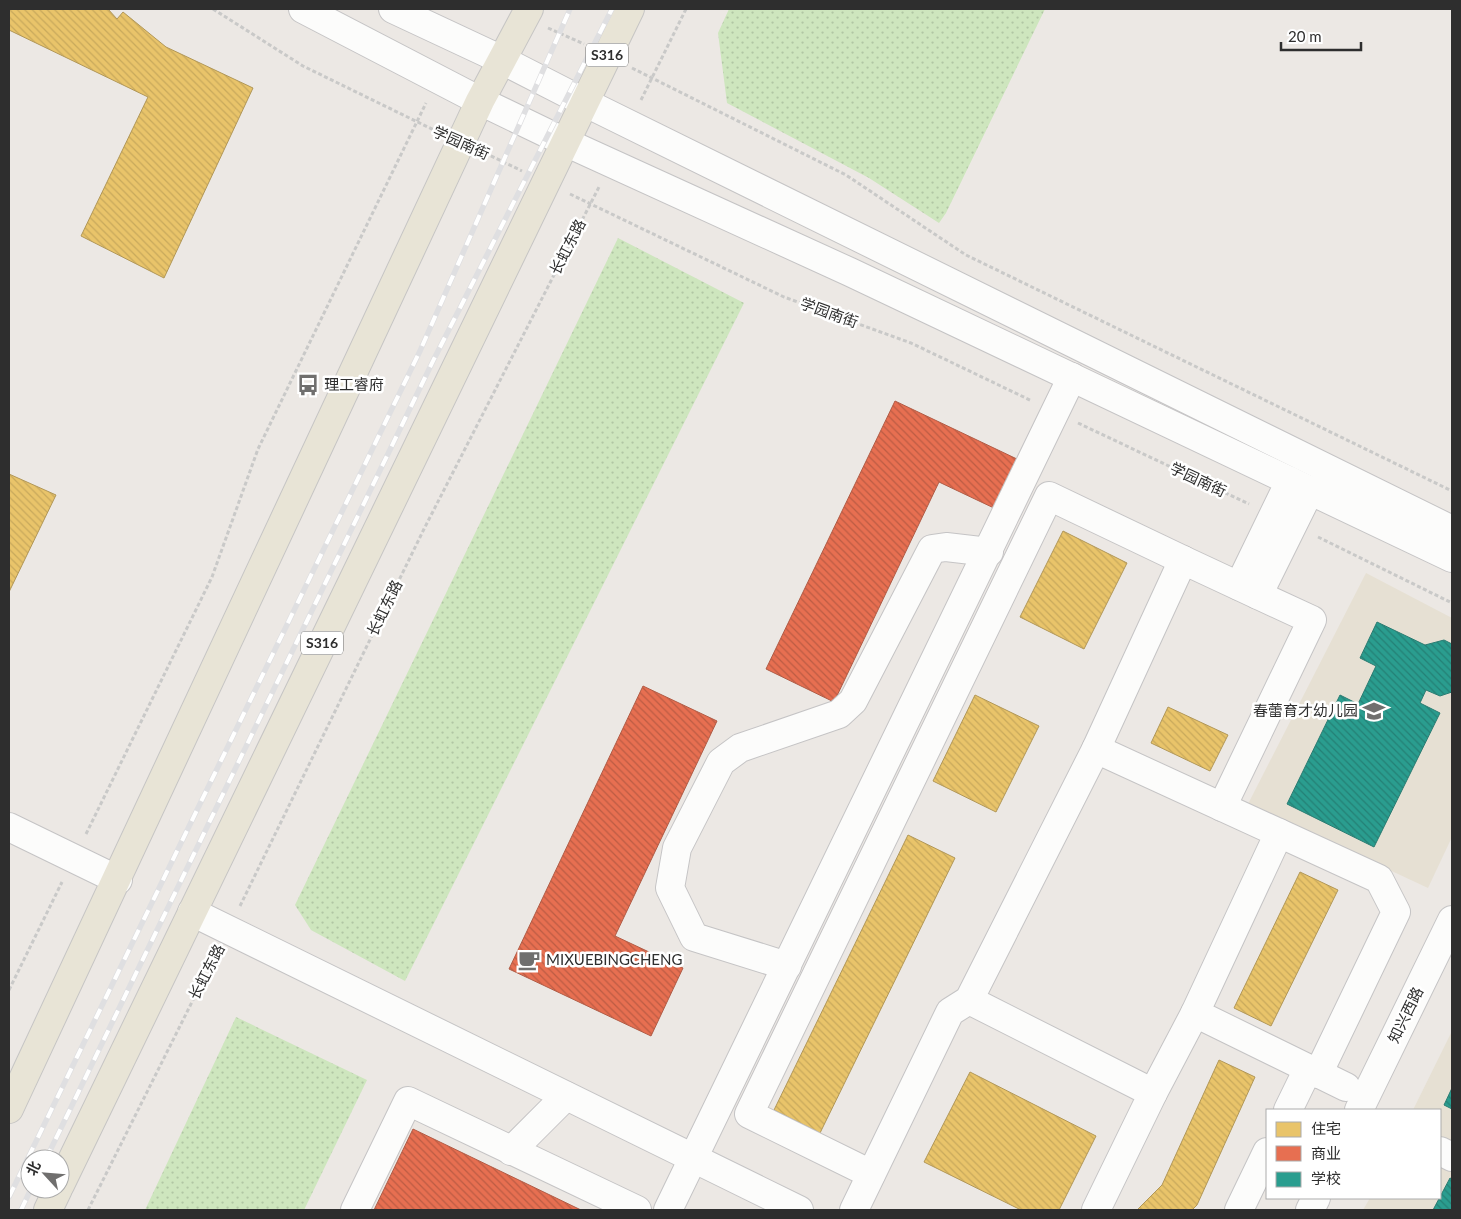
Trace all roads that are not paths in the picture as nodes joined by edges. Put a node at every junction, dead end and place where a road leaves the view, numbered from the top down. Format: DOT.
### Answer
graph roads {
  1 [pos="303,9"];
  2 [pos="393,9"];
  3 [pos="630,9"];
  4 [pos="527,13"];
  5 [pos="502,60"];
  6 [pos="480,101"];
  7 [pos="584,102"];
  8 [pos="565,142"];
  9 [pos="1072,377"];
  10 [pos="1300,486"];
  11 [pos="1452,530"];
  12 [pos="989,552"];
  13 [pos="1452,558"];
  14 [pos="1183,560"];
  15 [pos="1249,590"];
  16 [pos="1096,749"];
  17 [pos="1222,807"];
  18 [pos="9,827"];
  19 [pos="1279,834"];
  20 [pos="118,880"];
  21 [pos="192,912"];
  22 [pos="1452,920"];
  23 [pos="787,966"];
  24 [pos="969,1000"];
  25 [pos="1195,1014"];
  26 [pos="1313,1071"];
  27 [pos="1153,1093"];
  28 [pos="566,1096"];
  29 [pos="1352,1099"];
  30 [pos="9,1109"];
  31 [pos="1289,1109"];
  32 [pos="512,1150"];
  33 [pos="1441,1151"];
  34 [pos="1266,1154"];
  35 [pos="1452,1157"];
  36 [pos="694,1158"];
  37 [pos="70,1163"];
  38 [pos="871,1174"];
  39 [pos="355,1210"];
  40 [pos="636,1210"];
  41 [pos="668,1210"];
  42 [pos="800,1210"];
  43 [pos="854,1210"];
  44 [pos="1096,1210"];
  45 [pos="1239,1210"];
  1 -- 6 [label="street"];
  2 -- 5 [label="street"];
  3 -- 7 [label="main road, S316"];
  4 -- 5 [label="main road"];
  5 -- 6 [label="main road"];
  5 -- 7 [label="street"];
  6 -- 8 [label="street"];
  6 -- 20 [label="main road"];
  7 -- 8 [label="main road, S316"];
  7 -- 11 [label="street"];
  8 -- 9 [label="street"];
  8 -- 21 [label="main road, S316"];
  9 -- 10 [label="street"];
  9 -- 12 [label="street"];
  10 -- 13 [label="street"];
  10 -- 15 [label="street"];
  12 -- 23 [label="street"];
  12 -- 23 [label="street"];
  14 -- 15 [label="street"];
  14 -- 16 [label="street"];
  14 -- 38 [label="street"];
  15 -- 17 [label="street"];
  16 -- 17 [label="street"];
  16 -- 24 [label="street"];
  17 -- 19 [label="street"];
  18 -- 20 [label="street"];
  19 -- 25 [label="street"];
  19 -- 26 [label="street"];
  20 -- 30 [label="main road"];
  21 -- 28 [label="street"];
  21 -- 37 [label="main road, S316"];
  22 -- 29 [label="street, 知兴西路"];
  23 -- 36 [label="street"];
  24 -- 27 [label="street"];
  24 -- 38 [label="street"];
  25 -- 26 [label="street"];
  25 -- 27 [label="street"];
  26 -- 29 [label="street"];
  26 -- 31 [label="street"];
  27 -- 44 [label="street"];
  28 -- 32 [label="street"];
  28 -- 36 [label="street"];
  32 -- 39 [label="street"];
  32 -- 40 [label="street"];
  33 -- 35 [label="street"];
  34 -- 45 [label="street"];
  36 -- 41 [label="street"];
  36 -- 42 [label="street"];
  38 -- 43 [label="street"];
}
